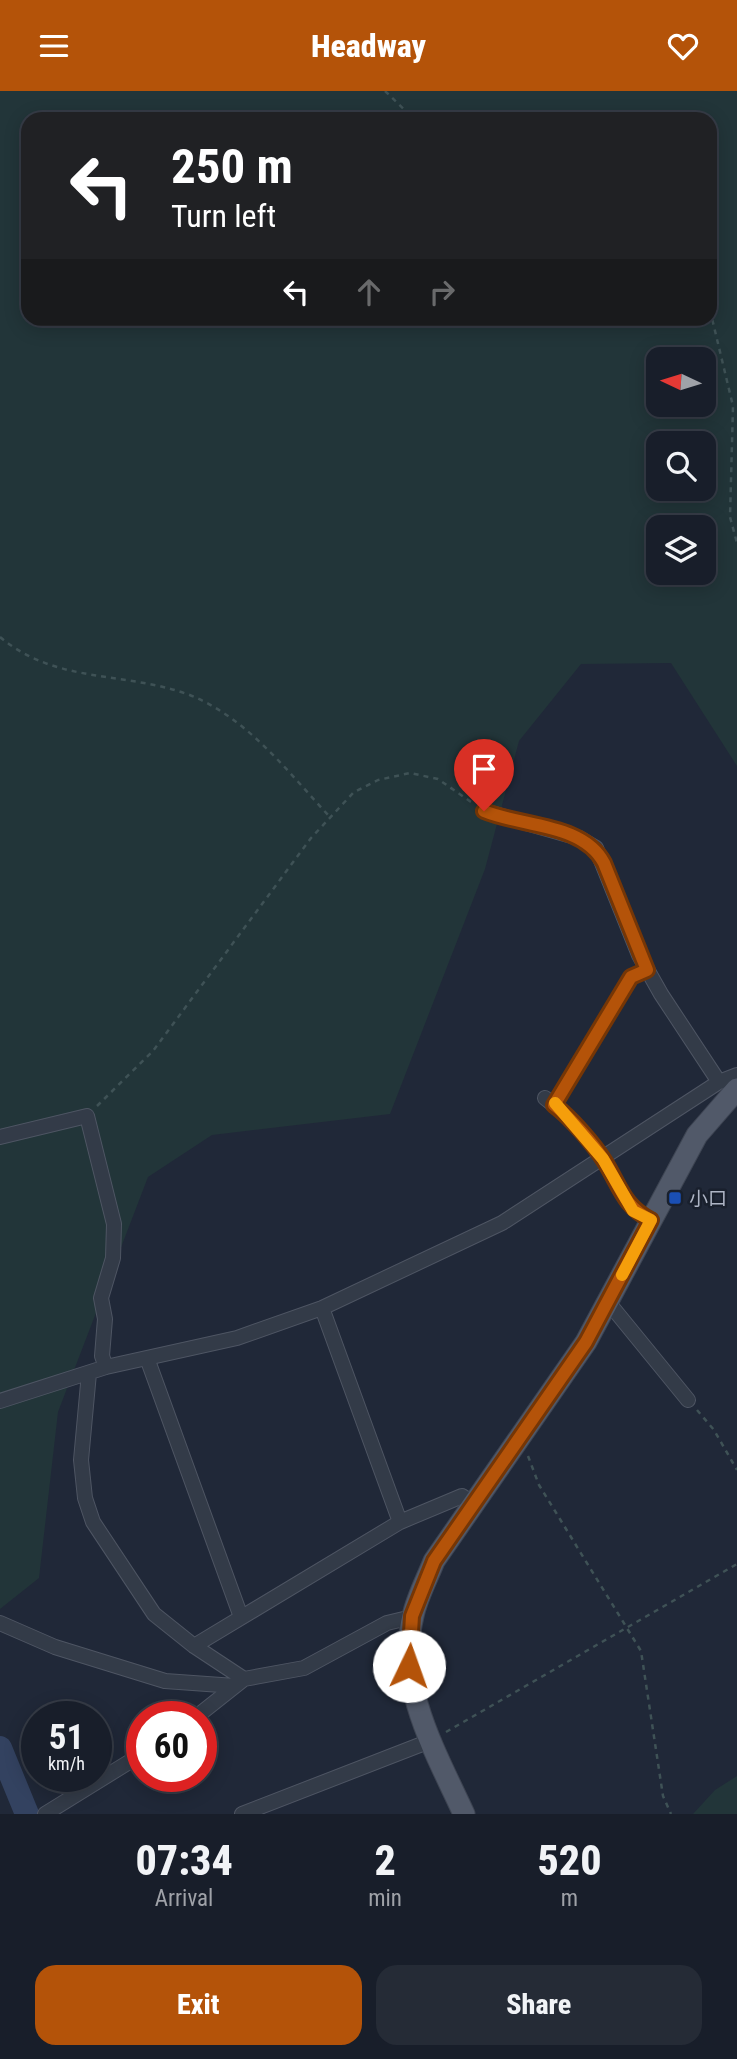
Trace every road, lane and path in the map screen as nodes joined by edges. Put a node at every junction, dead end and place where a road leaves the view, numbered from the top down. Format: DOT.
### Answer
graph roads {
  1 [pos="385,91"];
  2 [pos="407,112"];
  3 [pos="714,326"];
  4 [pos="737,543"];
  5 [pos="0,637"];
  6 [pos="484,811"];
  7 [pos="329,816"];
  8 [pos="647,970"];
  9 [pos="737,1075"];
  10 [pos="728,1086"];
  11 [pos="87,1116"];
  12 [pos="0,1137"];
  13 [pos="603,1159"];
  14 [pos="651,1220"];
  15 [pos="608,1302"];
  16 [pos="323,1308"];
  17 [pos="147,1358"];
  18 [pos="106,1367"];
  19 [pos="89,1373"];
  20 [pos="688,1400"];
  21 [pos="0,1401"];
  22 [pos="515,1447"];
  23 [pos="737,1470"];
  24 [pos="474,1504"];
  25 [pos="400,1522"];
  26 [pos="737,1564"];
  27 [pos="412,1616"];
  28 [pos="242,1617"];
  29 [pos="0,1623"];
  30 [pos="628,1629"];
  31 [pos="194,1646"];
  32 [pos="239,1682"];
  33 [pos="216,1701"];
  34 [pos="430,1741"];
  35 [pos="126,1764"];
  36 [pos="45,1814"];
  37 [pos="242,1814"];
  38 [pos="464,1814"];
  39 [pos="671,1814"];
  1 -- 2 [label="path"];
  3 -- 4 [label="path"];
  5 -- 7 [label="path"];
  6 -- 7 [label="path"];
  6 -- 8 [label="street"];
  7 -- 11 [label="path"];
  8 -- 10 [label="street"];
  8 -- 13 [label="street"];
  9 -- 10 [label="street"];
  10 -- 13 [label="street"];
  10 -- 14 [label="main road"];
  11 -- 12 [label="street"];
  11 -- 18 [label="street"];
  13 -- 14 [label="street"];
  13 -- 16 [label="street"];
  14 -- 15 [label="main road"];
  15 -- 20 [label="street"];
  15 -- 22 [label="main road"];
  16 -- 17 [label="street"];
  16 -- 25 [label="street"];
  17 -- 18 [label="street"];
  17 -- 28 [label="street"];
  18 -- 19 [label="street"];
  19 -- 21 [label="street"];
  19 -- 31 [label="street"];
  20 -- 23 [label="path"];
  22 -- 24 [label="main road"];
  22 -- 30 [label="path"];
  24 -- 25 [label="street"];
  24 -- 27 [label="main road"];
  25 -- 28 [label="street"];
  26 -- 30 [label="path"];
  27 -- 32 [label="street"];
  27 -- 34 [label="main road"];
  28 -- 31 [label="street"];
  29 -- 32 [label="street"];
  30 -- 34 [label="path"];
  30 -- 39 [label="path"];
  31 -- 32 [label="street"];
  32 -- 33 [label="street"];
  34 -- 37 [label="street"];
  34 -- 38 [label="main road"];
  35 -- 36 [label="street"];
}
